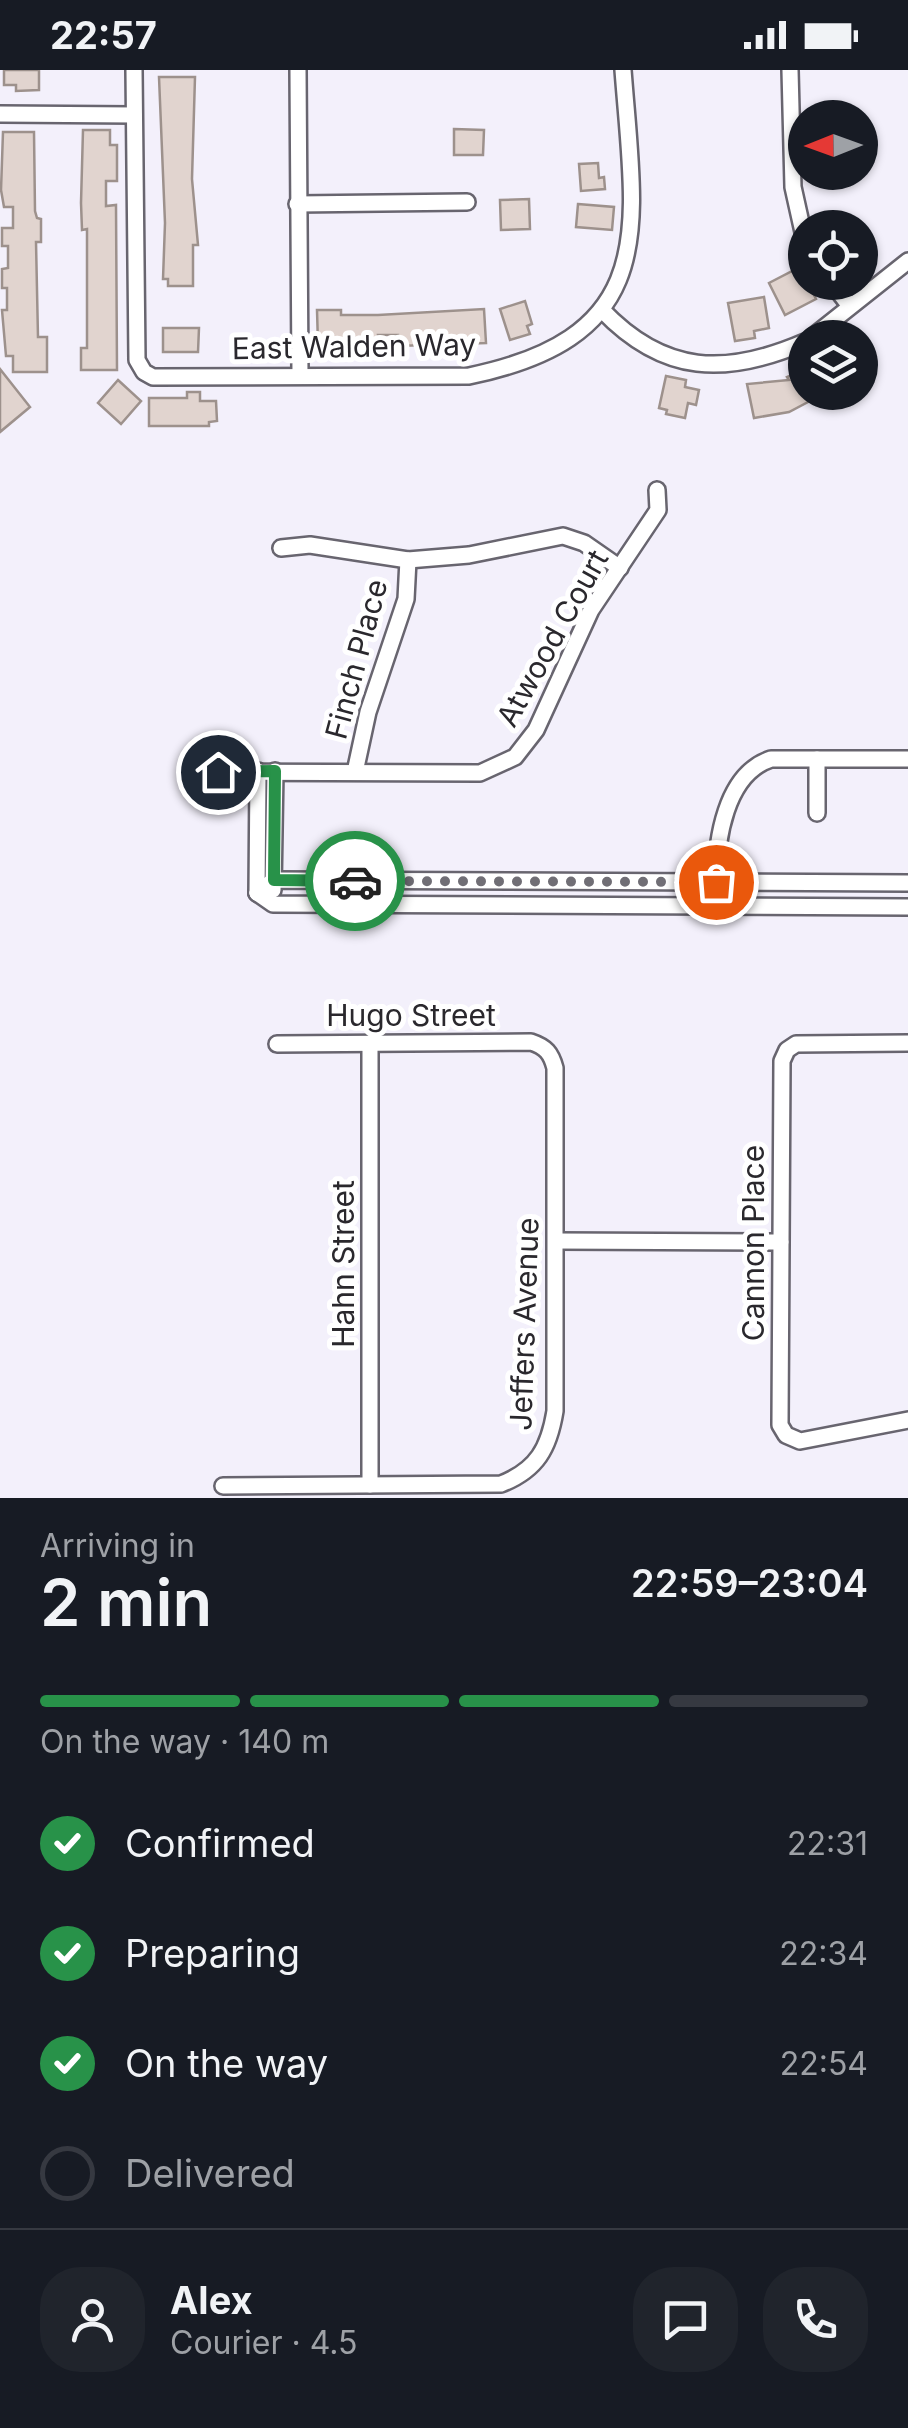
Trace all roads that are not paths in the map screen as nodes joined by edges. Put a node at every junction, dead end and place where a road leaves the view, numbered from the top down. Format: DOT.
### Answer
graph roads {
  1 [pos="134,70"];
  2 [pos="298,70"];
  3 [pos="623,70"];
  4 [pos="790,70"];
  5 [pos="0,114"];
  6 [pos="134,115"];
  7 [pos="467,202"];
  8 [pos="297,204"];
  9 [pos="798,210"];
  10 [pos="908,261"];
  11 [pos="844,300"];
  12 [pos="849,306"];
  13 [pos="602,310"];
  14 [pos="833,320"];
  15 [pos="788,350"];
  16 [pos="300,375"];
  17 [pos="657,490"];
  18 [pos="281,548"];
  19 [pos="408,560"];
  20 [pos="620,568"];
  21 [pos="817,759"];
  22 [pos="908,759"];
  23 [pos="267,771"];
  24 [pos="218,772"];
  25 [pos="355,772"];
  26 [pos="817,813"];
  27 [pos="274,880"];
  28 [pos="716,882"];
  29 [pos="908,883"];
  30 [pos="257,893"];
  31 [pos="273,904"];
  32 [pos="908,907"];
  33 [pos="370,1043"];
  34 [pos="908,1043"];
  35 [pos="277,1044"];
  36 [pos="544,1047"];
  37 [pos="556,1241"];
  38 [pos="781,1242"];
  39 [pos="908,1420"];
  40 [pos="370,1485"];
  41 [pos="223,1486"];
  42 [pos="260,1494"];
  1 -- 6 [label="street"];
  2 -- 8 [label="street"];
  3 -- 13 [label="street, East Walden Way"];
  4 -- 9 [label="street"];
  5 -- 6 [label="street"];
  6 -- 16 [label="street, East Walden Way"];
  7 -- 8 [label="street"];
  8 -- 16 [label="street"];
  10 -- 12 [label="street"];
  11 -- 12 [label="street"];
  12 -- 14 [label="street"];
  13 -- 15 [label="street"];
  13 -- 16 [label="street, East Walden Way"];
  17 -- 20 [label="street, Atwood Court"];
  18 -- 19 [label="street"];
  19 -- 20 [label="street"];
  19 -- 25 [label="street, Finch Place"];
  20 -- 25 [label="street, Atwood Court"];
  21 -- 22 [label="street"];
  21 -- 26 [label="street"];
  21 -- 28 [label="street"];
  23 -- 24 [label="street, Atwood Court"];
  23 -- 25 [label="street, Atwood Court"];
  23 -- 27 [label="street"];
  23 -- 30 [label="street"];
  27 -- 28 [label="street"];
  27 -- 30 [label="street"];
  27 -- 31 [label="street"];
  28 -- 29 [label="street"];
  30 -- 31 [label="street"];
  31 -- 32 [label="street"];
  33 -- 35 [label="street, Hugo Street"];
  33 -- 36 [label="street, Hugo Street"];
  33 -- 40 [label="street, Hahn Street"];
  34 -- 38 [label="street, Cannon Place"];
  36 -- 37 [label="street, Jeffers Avenue"];
  37 -- 38 [label="street"];
  37 -- 40 [label="street, Jeffers Avenue"];
  38 -- 39 [label="street, Cannon Place"];
  40 -- 42 [label="street, Jeffers Avenue"];
  41 -- 42 [label="street, Jeffers Avenue"];
}
